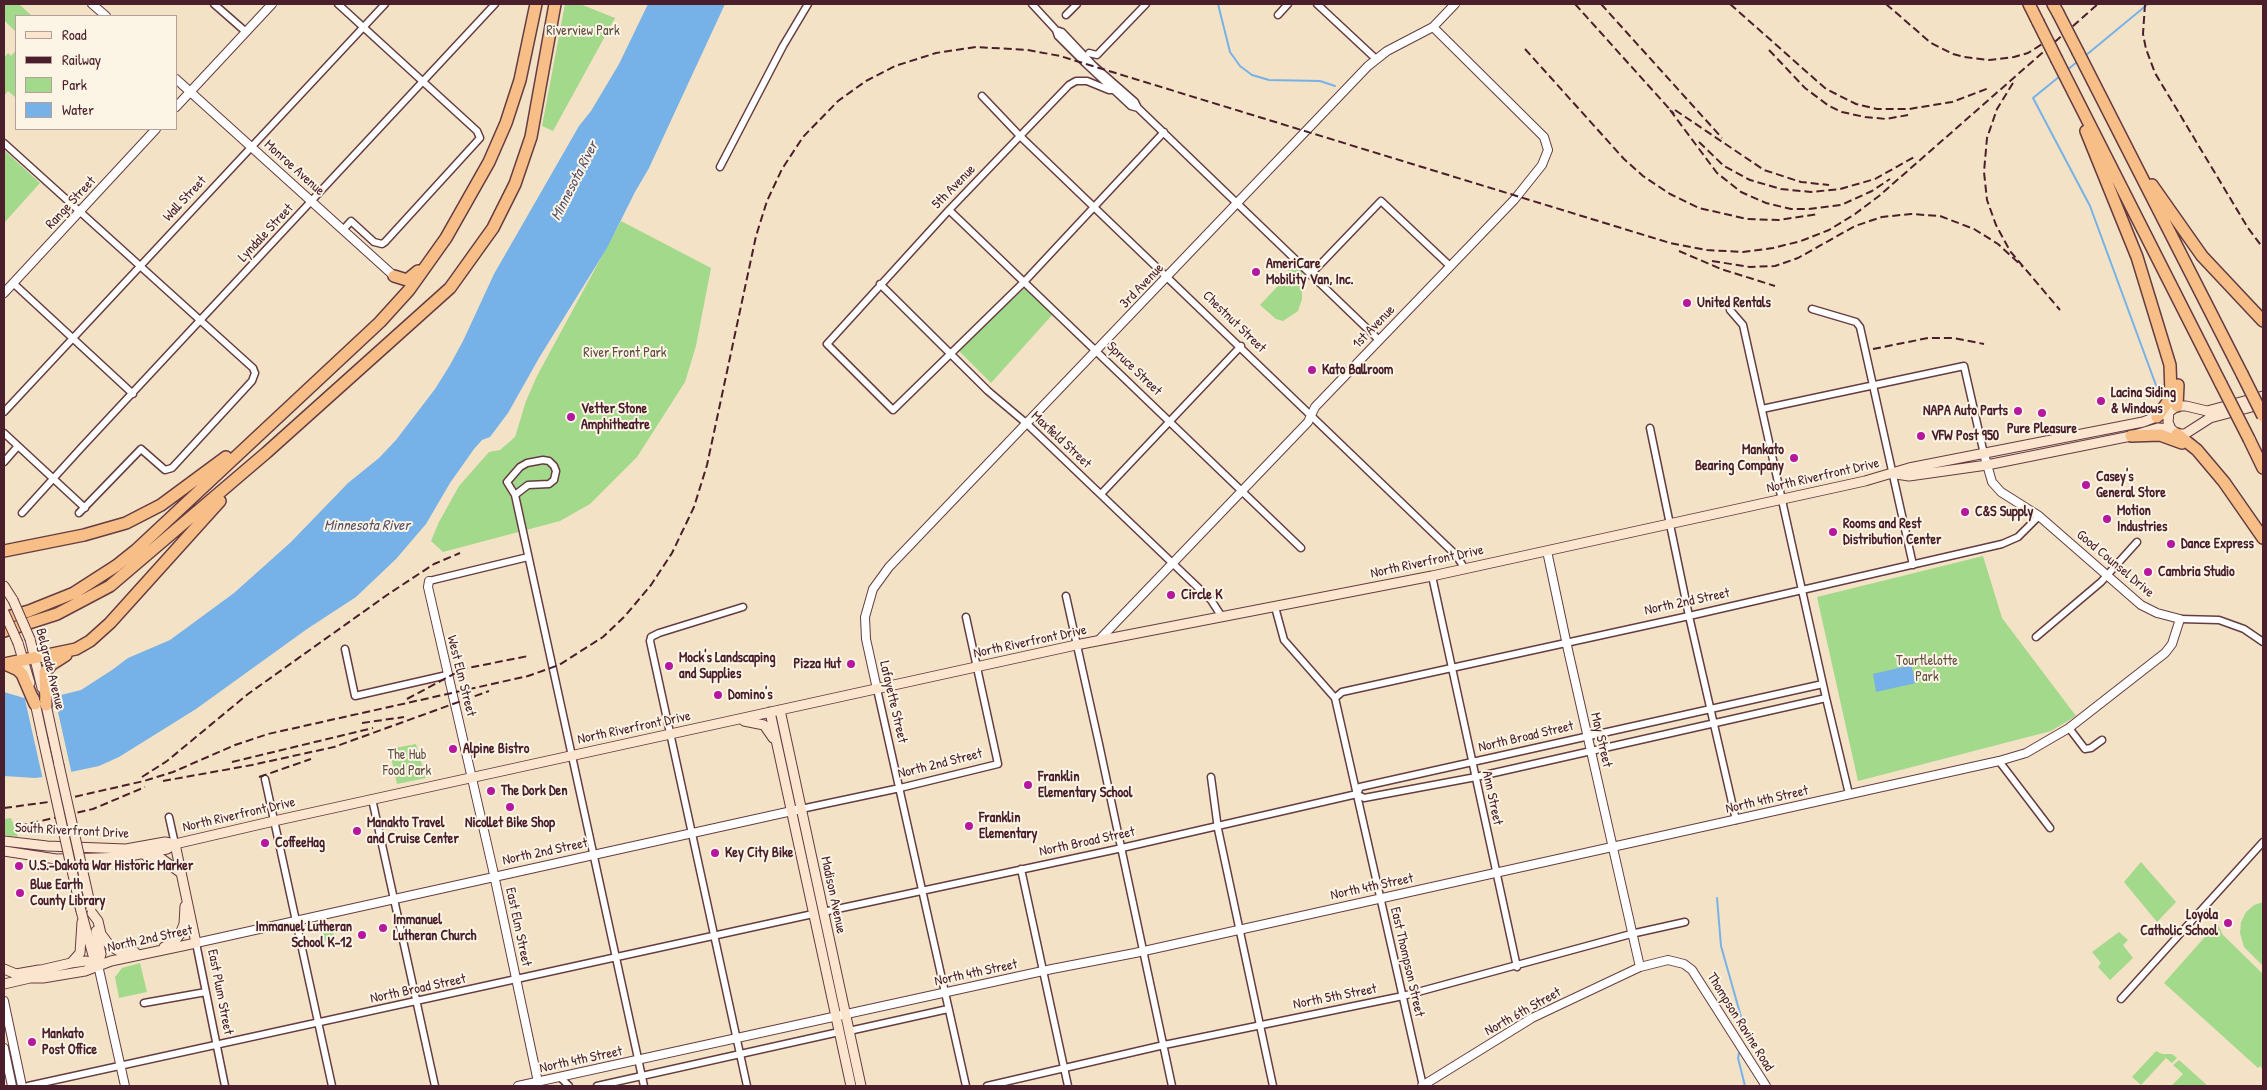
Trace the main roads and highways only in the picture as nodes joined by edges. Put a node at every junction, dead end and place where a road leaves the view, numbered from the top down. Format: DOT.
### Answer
graph roads {
  1 [pos="536,4"];
  2 [pos="556,4"];
  3 [pos="2029,4"];
  4 [pos="2055,8"];
  5 [pos="2077,98"];
  6 [pos="2111,117"];
  7 [pos="446,238"];
  8 [pos="393,308"];
  9 [pos="2263,321"];
  10 [pos="2170,365"];
  11 [pos="2263,396"];
  12 [pos="2263,404"];
  13 [pos="2173,409"];
  14 [pos="2209,414"];
  15 [pos="279,416"];
  16 [pos="2157,416"];
  17 [pos="2263,416"];
  18 [pos="2174,431"];
  19 [pos="2131,436"];
  20 [pos="266,452"];
  21 [pos="2211,466"];
  22 [pos="2263,468"];
  23 [pos="1893,474"];
  24 [pos="2263,538"];
  25 [pos="28,547"];
  26 [pos="4,551"];
  27 [pos="4,558"];
  28 [pos="4,586"];
  29 [pos="4,612"];
  30 [pos="4,618"];
  31 [pos="4,631"];
  32 [pos="76,649"];
  33 [pos="35,657"];
  34 [pos="23,660"];
  35 [pos="4,664"];
  36 [pos="42,677"];
  37 [pos="27,679"];
  38 [pos="40,705"];
  39 [pos="780,710"];
  40 [pos="770,712"];
  41 [pos="736,720"];
  42 [pos="777,748"];
  43 [pos="4,841"];
  44 [pos="174,844"];
  45 [pos="4,852"];
  46 [pos="124,856"];
  47 [pos="181,873"];
  48 [pos="185,894"];
  49 [pos="92,910"];
  50 [pos="82,915"];
  51 [pos="196,943"];
  52 [pos="154,952"];
  53 [pos="71,963"];
  54 [pos="98,965"];
  55 [pos="4,969"];
  56 [pos="41,970"];
  57 [pos="30,978"];
  58 [pos="4,984"];
  59 [pos="851,1086"];
  60 [pos="861,1086"];
  1 -- 7 [label="highway"];
  2 -- 20 [label="highway"];
  3 -- 5 [label="highway, bridge"];
  4 -- 6 [label="highway, bridge"];
  5 -- 10 [label="highway"];
  5 -- 22 [label="highway, bridge"];
  6 -- 9 [label="highway"];
  6 -- 17 [label="highway, bridge"];
  7 -- 8 [label="highway"];
  7 -- 8 [label="highway"];
  8 -- 15 [label="highway"];
  10 -- 13 [label="highway"];
  10 -- 16 [label="highway"];
  11 -- 14 [label="main road"];
  12 -- 14 [label="main road"];
  13 -- 14 [label="main road"];
  13 -- 16 [label="main road, North Riverfront Drive"];
  13 -- 18 [label="main road"];
  14 -- 18 [label="main road, North Riverfront Drive"];
  15 -- 25 [label="highway"];
  15 -- 30 [label="highway"];
  16 -- 23 [label="main road, North Riverfront Drive"];
  18 -- 19 [label="main road, North Riverfront Drive"];
  18 -- 21 [label="highway"];
  19 -- 21 [label="highway"];
  19 -- 23 [label="main road, North Riverfront Drive"];
  20 -- 31 [label="highway"];
  20 -- 32 [label="highway"];
  21 -- 24 [label="highway"];
  23 -- 39 [label="main road, North Riverfront Drive"];
  25 -- 26 [label="highway"];
  25 -- 27 [label="highway"];
  28 -- 33 [label="main road, Belgrade Avenue, bridge"];
  29 -- 34 [label="main road, Belgrade Avenue, bridge"];
  32 -- 33 [label="highway"];
  32 -- 36 [label="highway"];
  33 -- 34 [label="highway"];
  33 -- 36 [label="main road, Belgrade Avenue"];
  34 -- 35 [label="highway"];
  34 -- 37 [label="main road, Belgrade Avenue"];
  35 -- 37 [label="highway"];
  36 -- 38 [label="highway"];
  37 -- 38 [label="highway"];
  38 -- 49 [label="main road, Belgrade Avenue, bridge"];
  38 -- 50 [label="main road, Belgrade Avenue, bridge"];
  39 -- 40 [label="main road, North Riverfront Drive"];
  39 -- 60 [label="main road, Madison Avenue"];
  40 -- 41 [label="main road, North Riverfront Drive"];
  40 -- 42 [label="main road, Madison Avenue"];
  41 -- 42 [label="main road"];
  41 -- 44 [label="main road, North Riverfront Drive"];
  42 -- 59 [label="main road, Madison Avenue"];
  43 -- 44 [label="main road, South Riverfront Drive"];
  44 -- 46 [label="main road, South Riverfront Drive"];
  44 -- 47 [label="main road, East Plum Street"];
  45 -- 46 [label="main road, South Riverfront Drive"];
  46 -- 47 [label="main road"];
  47 -- 48 [label="main road, East Plum Street"];
  48 -- 51 [label="main road, East Plum Street"];
  48 -- 52 [label="main road"];
  49 -- 52 [label="main road"];
  49 -- 54 [label="main road"];
  50 -- 53 [label="main road"];
  50 -- 54 [label="main road"];
  51 -- 52 [label="main road, North 2nd Street"];
  52 -- 54 [label="main road, North 2nd Street"];
  53 -- 54 [label="main road, North 2nd Street"];
  53 -- 56 [label="main road, North 2nd Street"];
  54 -- 57 [label="main road, North 2nd Street"];
  55 -- 56 [label="main road"];
  56 -- 57 [label="main road, North 2nd Street"];
  57 -- 58 [label="main road, North 2nd Street"];
}
